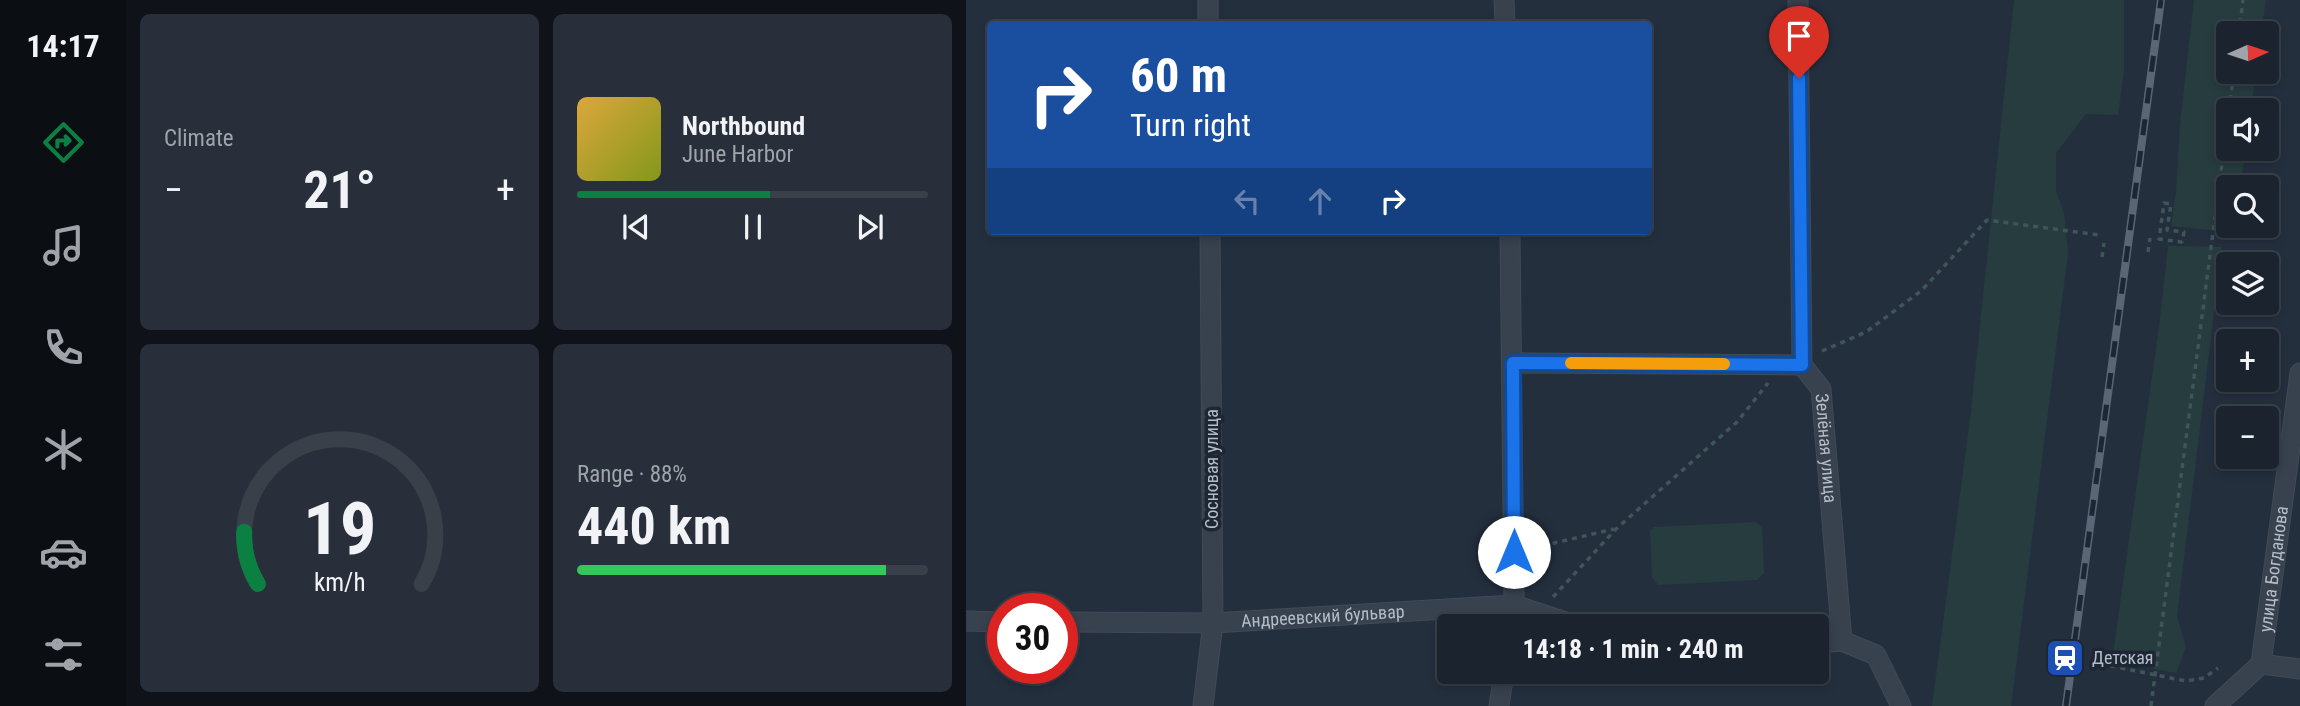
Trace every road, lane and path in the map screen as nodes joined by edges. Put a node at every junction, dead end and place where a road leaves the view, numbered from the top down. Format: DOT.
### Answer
graph roads {
  1 [pos="1208,0"];
  2 [pos="1504,0"];
  3 [pos="1798,0"];
  4 [pos="2243,0"];
  5 [pos="1208,21"];
  6 [pos="1505,21"];
  7 [pos="2240,21"];
  8 [pos="2222,161"];
  9 [pos="2099,234"];
  10 [pos="1210,235"];
  11 [pos="1510,235"];
  12 [pos="2150,238"];
  13 [pos="2159,239"];
  14 [pos="2104,243"];
  15 [pos="2148,252"];
  16 [pos="2102,257"];
  17 [pos="1513,363"];
  18 [pos="1802,365"];
  19 [pos="2300,373"];
  20 [pos="1616,529"];
  21 [pos="1514,552"];
  22 [pos="1514,605"];
  23 [pos="1538,613"];
  24 [pos="1513,614"];
  25 [pos="1541,614"];
  26 [pos="966,621"];
  27 [pos="987,622"];
  28 [pos="1078,622"];
  29 [pos="1213,622"];
  30 [pos="1842,641"];
  31 [pos="1829,642"];
  32 [pos="2091,662"];
  33 [pos="2261,664"];
  34 [pos="2218,668"];
  35 [pos="2300,669"];
  36 [pos="2156,676"];
  37 [pos="1502,684"];
  38 [pos="1203,706"];
  39 [pos="1499,706"];
  40 [pos="1901,706"];
  41 [pos="2151,706"];
  42 [pos="2215,706"];
  1 -- 5 [label="street"];
  2 -- 6 [label="street"];
  3 -- 18 [label="street"];
  4 -- 7 [label="path"];
  8 -- 36 [label="path"];
  9 -- 18 [label="path"];
  10 -- 29 [label="street, Сосновая улица"];
  11 -- 17 [label="street"];
  12 -- 15 [label="path"];
  13 -- 13 [label="path"];
  14 -- 16 [label="path"];
  17 -- 18 [label="street"];
  17 -- 21 [label="street"];
  18 -- 20 [label="path"];
  18 -- 30 [label="street, Зелёная улица"];
  19 -- 33 [label="street, улица Богданова"];
  20 -- 21 [label="path"];
  20 -- 23 [label="path"];
  21 -- 22 [label="street"];
  22 -- 23 [label="street, Андреевский бульвар"];
  22 -- 24 [label="street"];
  22 -- 29 [label="street, Андреевский бульвар"];
  23 -- 25 [label="street, Андреевский бульвар"];
  26 -- 27 [label="street"];
  28 -- 29 [label="street, Андреевский бульвар"];
  29 -- 38 [label="street, Сосновая улица"];
  30 -- 31 [label="street"];
  30 -- 40 [label="street"];
  32 -- 36 [label="path"];
  33 -- 35 [label="street"];
  33 -- 42 [label="street"];
  34 -- 36 [label="path"];
  36 -- 41 [label="path"];
  37 -- 39 [label="street"];
}
